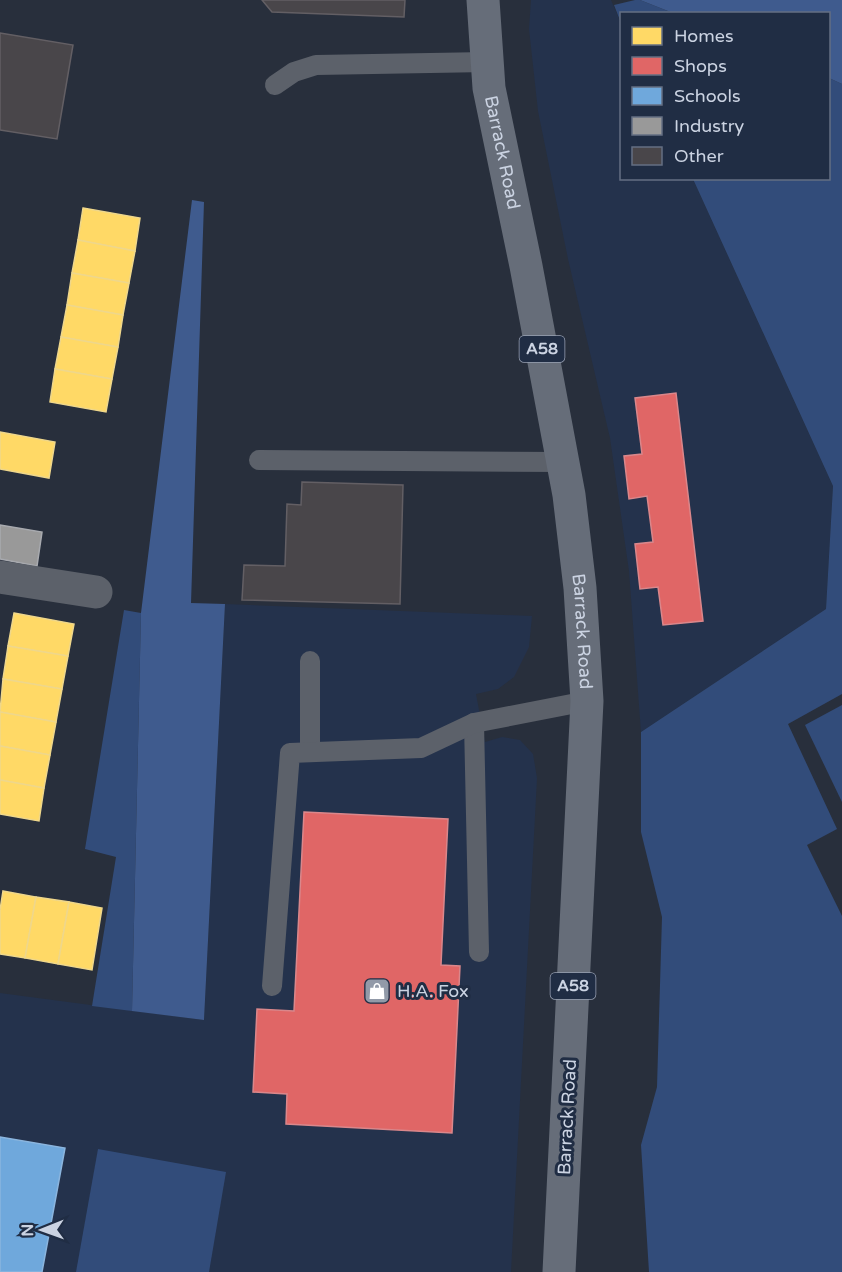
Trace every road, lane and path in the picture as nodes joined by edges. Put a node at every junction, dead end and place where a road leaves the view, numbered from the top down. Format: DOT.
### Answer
graph roads {
  1 [pos="483,0"];
  2 [pos="487,62"];
  3 [pos="275,85"];
  4 [pos="259,460"];
  5 [pos="563,462"];
  6 [pos="0,577"];
  7 [pos="96,592"];
  8 [pos="310,661"];
  9 [pos="586,701"];
  10 [pos="474,723"];
  11 [pos="310,753"];
  12 [pos="479,952"];
  13 [pos="272,986"];
  14 [pos="559,1272"];
  1 -- 2 [label="main road, Barrack Road / A58"];
  2 -- 3 [label="lane"];
  2 -- 5 [label="main road, Barrack Road / A58"];
  4 -- 5 [label="lane"];
  5 -- 9 [label="main road, Barrack Road / A58"];
  6 -- 7 [label="street"];
  8 -- 11 [label="lane"];
  9 -- 10 [label="lane"];
  9 -- 14 [label="main road, Barrack Road / A58"];
  10 -- 11 [label="lane"];
  10 -- 12 [label="lane"];
  11 -- 13 [label="lane"];
}
